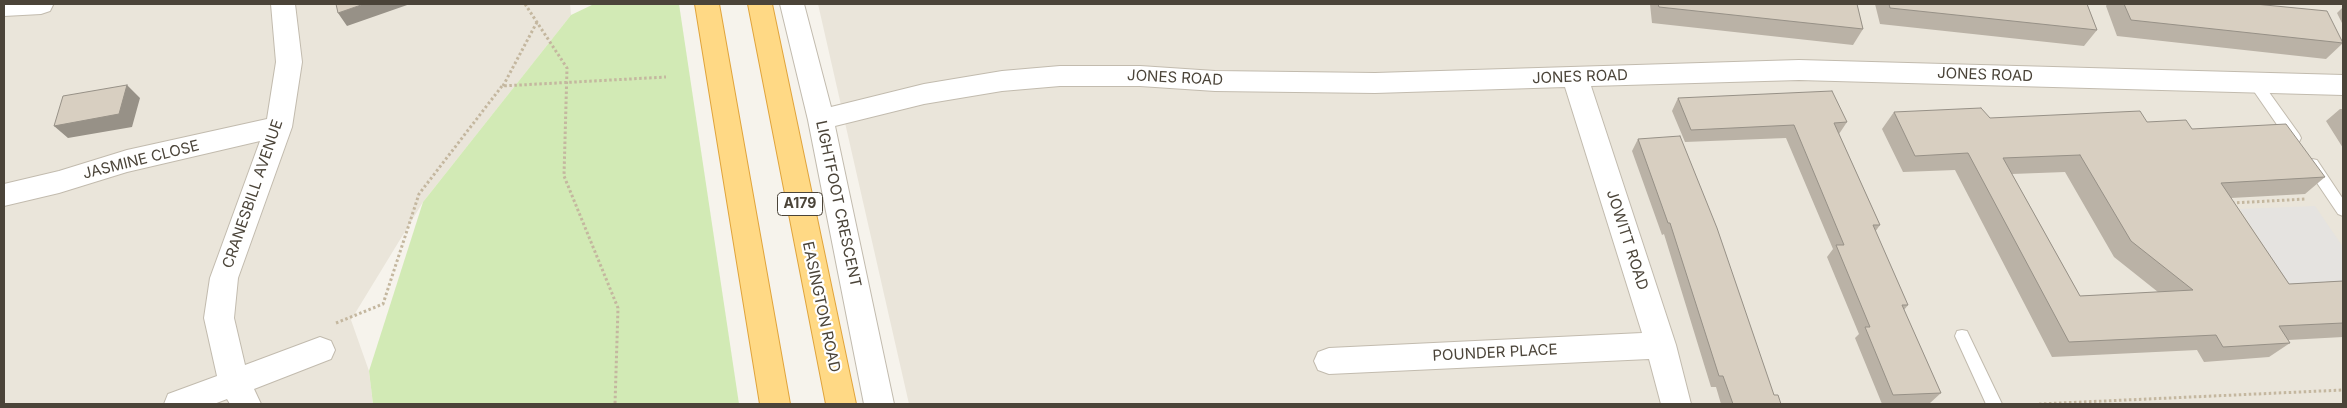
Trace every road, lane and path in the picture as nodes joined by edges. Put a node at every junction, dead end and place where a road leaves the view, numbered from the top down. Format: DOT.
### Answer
graph roads {
  1 [pos="283,4"];
  2 [pos="525,4"];
  3 [pos="707,4"];
  4 [pos="760,4"];
  5 [pos="792,4"];
  6 [pos="41,5"];
  7 [pos="4,7"];
  8 [pos="537,22"];
  9 [pos="666,77"];
  10 [pos="1575,78"];
  11 [pos="567,82"];
  12 [pos="2256,84"];
  13 [pos="2343,85"];
  14 [pos="502,86"];
  15 [pos="821,120"];
  16 [pos="279,127"];
  17 [pos="4,195"];
  18 [pos="2316,198"];
  19 [pos="2222,204"];
  20 [pos="2343,210"];
  21 [pos="1962,336"];
  22 [pos="1661,345"];
  23 [pos="320,350"];
  24 [pos="1329,361"];
  25 [pos="2343,390"];
  26 [pos="240,394"];
  27 [pos="179,404"];
  28 [pos="615,404"];
  29 [pos="775,404"];
  30 [pos="841,404"];
  31 [pos="880,404"];
  32 [pos="1676,404"];
  33 [pos="1994,404"];
  34 [pos="2039,404"];
  1 -- 16 [label="street, CRANESBILL AVENUE"];
  2 -- 8 [label="path"];
  3 -- 29 [label="highway"];
  4 -- 30 [label="highway, EASINGTON ROAD / A179"];
  5 -- 15 [label="street, LIGHTFOOT CRESCENT"];
  6 -- 7 [label="street"];
  8 -- 11 [label="path"];
  8 -- 14 [label="path"];
  9 -- 11 [label="path"];
  10 -- 12 [label="street, JONES ROAD"];
  10 -- 15 [label="street, JONES ROAD"];
  10 -- 22 [label="street, JOWITT ROAD"];
  11 -- 14 [label="path"];
  11 -- 28 [label="path"];
  12 -- 13 [label="street, JONES ROAD"];
  12 -- 20 [label="lane"];
  14 -- 23 [label="path"];
  15 -- 31 [label="street, LIGHTFOOT CRESCENT"];
  16 -- 17 [label="street, JASMINE CLOSE"];
  16 -- 26 [label="street, CRANESBILL AVENUE"];
  18 -- 19 [label="path"];
  21 -- 33 [label="lane"];
  22 -- 24 [label="street, POUNDER PLACE"];
  22 -- 32 [label="street, JOWITT ROAD"];
  23 -- 26 [label="street"];
  25 -- 34 [label="path"];
  26 -- 27 [label="street"];
}
